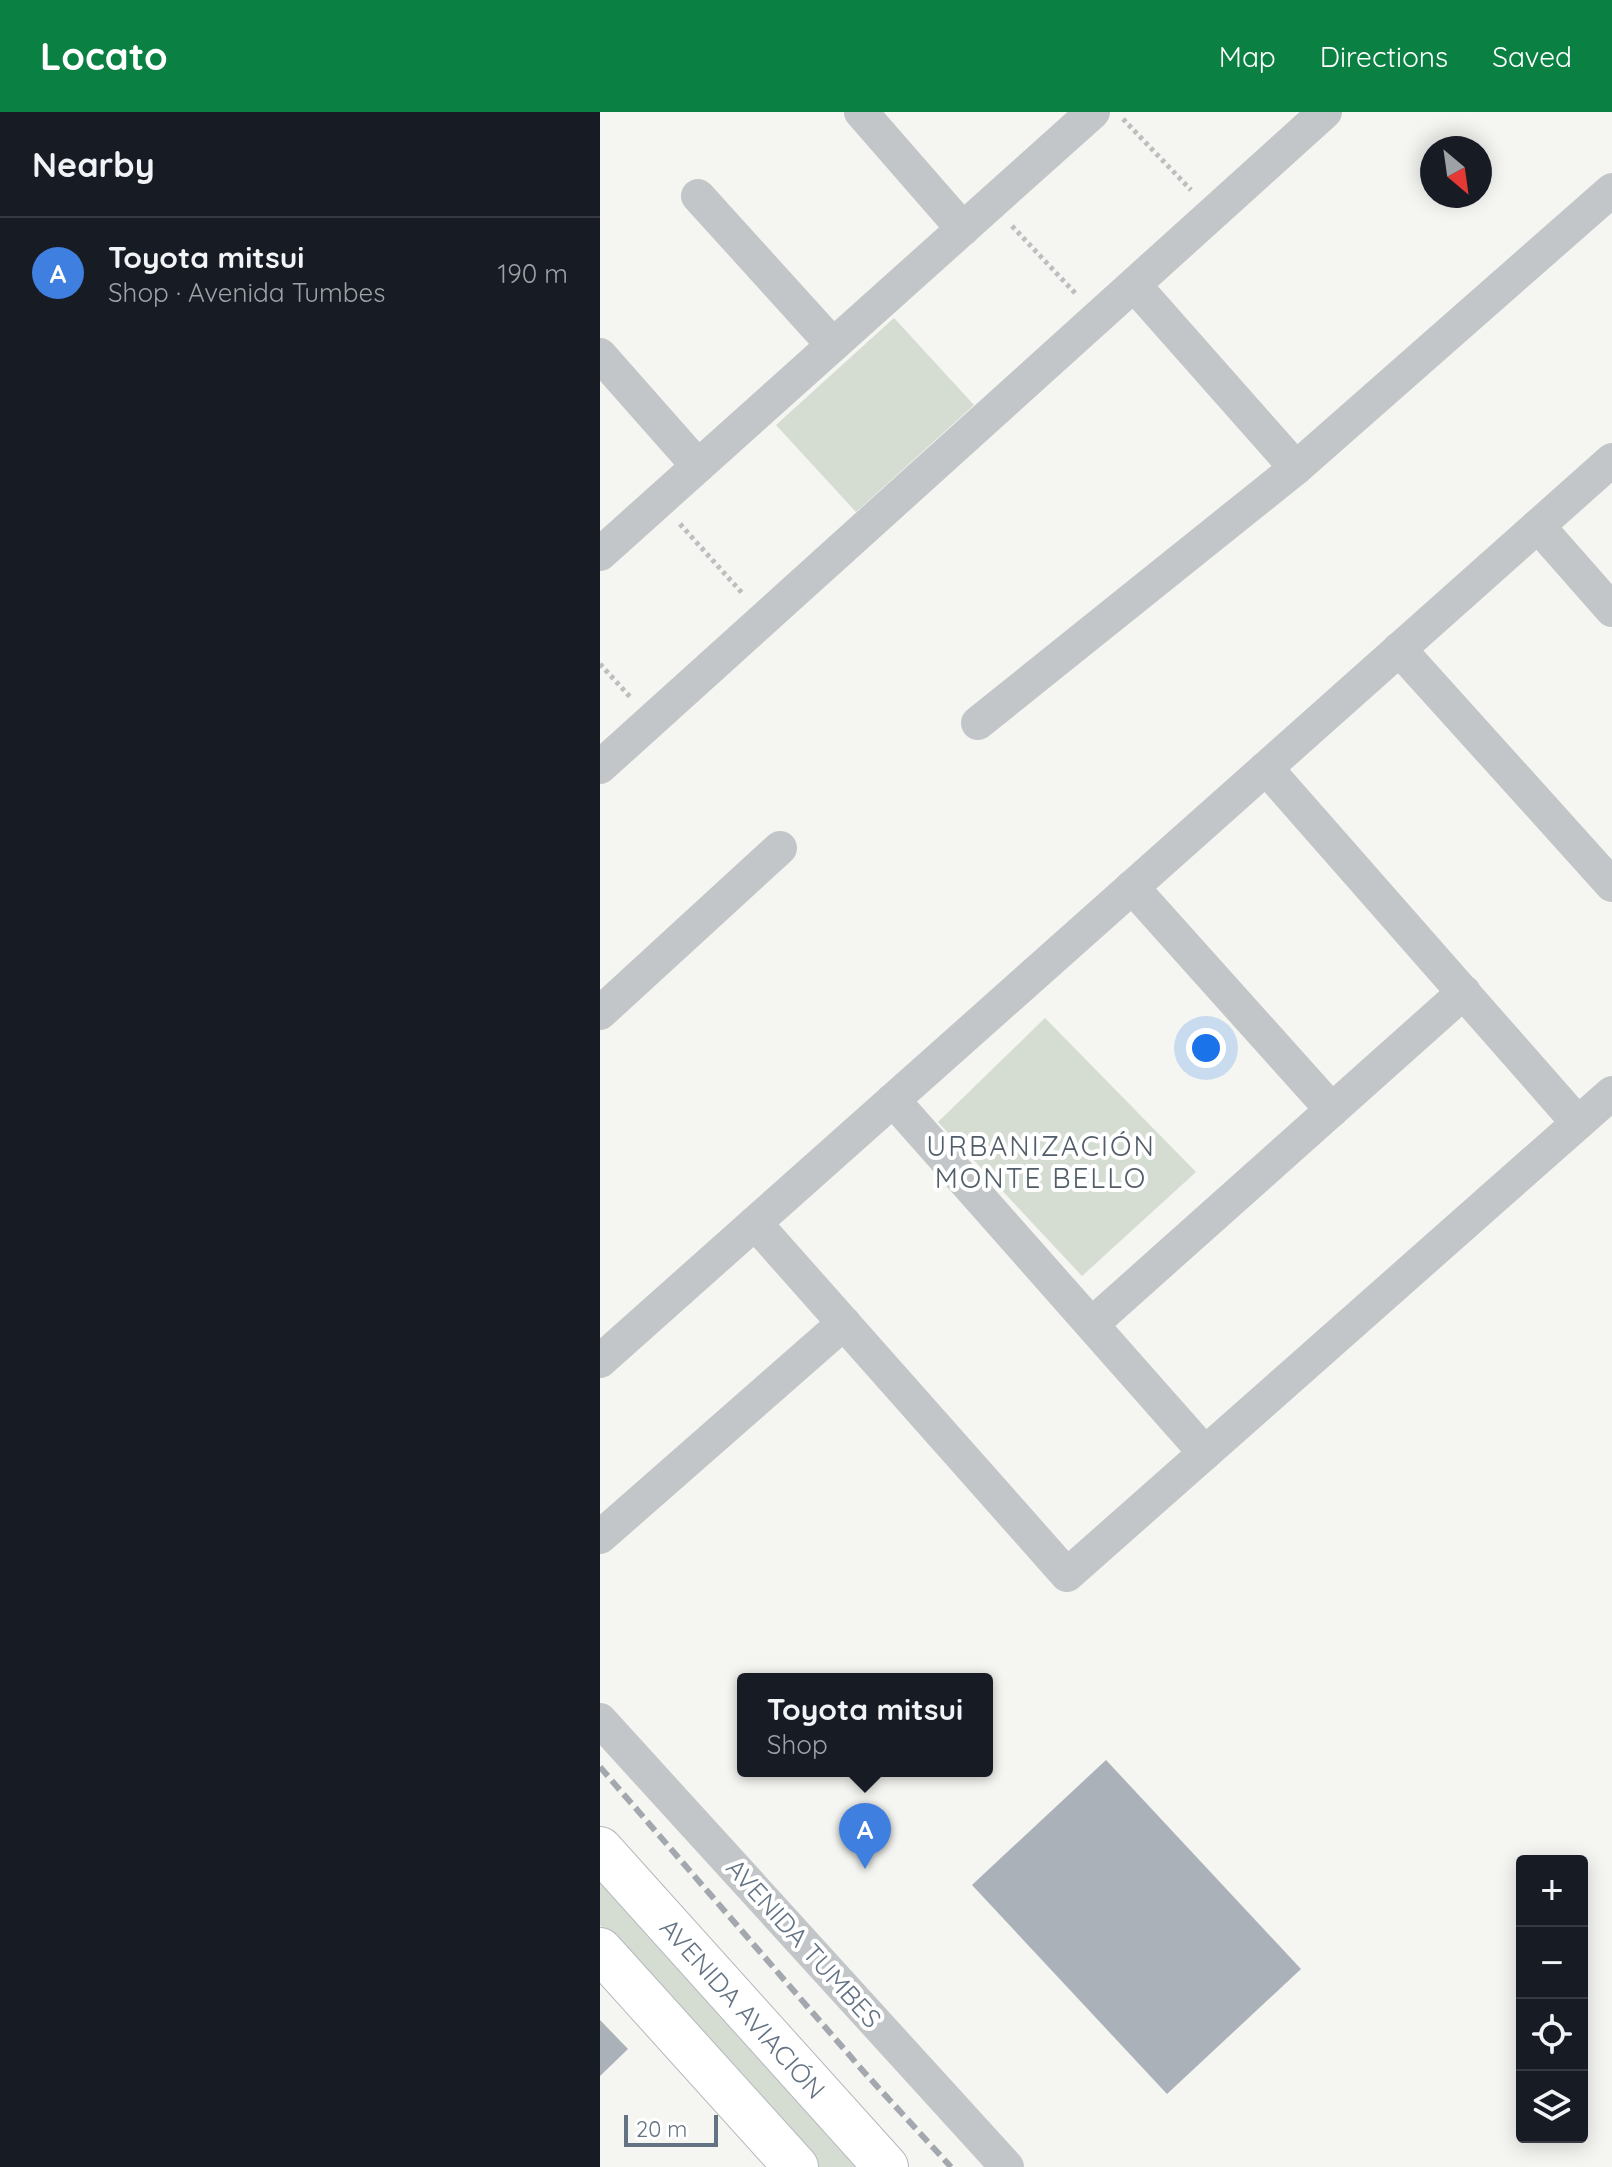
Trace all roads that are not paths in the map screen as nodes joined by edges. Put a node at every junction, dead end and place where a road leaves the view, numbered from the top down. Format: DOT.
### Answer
graph roads {
  1 [pos="861,112"];
  2 [pos="1093,112"];
  3 [pos="1325,112"];
  4 [pos="1612,190"];
  5 [pos="698,196"];
  6 [pos="963,229"];
  7 [pos="1135,286"];
  8 [pos="833,345"];
  9 [pos="600,355"];
  10 [pos="1612,460"];
  11 [pos="698,466"];
  12 [pos="1296,468"];
  13 [pos="1538,526"];
  14 [pos="600,554"];
  15 [pos="1612,610"];
  16 [pos="1399,649"];
  17 [pos="978,723"];
  18 [pos="600,767"];
  19 [pos="1266,768"];
  20 [pos="780,848"];
  21 [pos="1612,885"];
  22 [pos="1132,887"];
  23 [pos="1464,992"];
  24 [pos="600,1013"];
  25 [pos="1612,1093"];
  26 [pos="893,1100"];
  27 [pos="1332,1110"];
  28 [pos="1578,1123"];
  29 [pos="755,1223"];
  30 [pos="844,1323"];
  31 [pos="1092,1324"];
  32 [pos="600,1361"];
  33 [pos="1205,1453"];
  34 [pos="600,1537"];
  35 [pos="600,1720"];
  36 [pos="600,1849"];
  37 [pos="600,1950"];
  38 [pos="796,2167"];
  39 [pos="886,2167"];
  40 [pos="1007,2167"];
  1 -- 6 [label="street"];
  2 -- 6 [label="street"];
  3 -- 7 [label="street"];
  4 -- 12 [label="street"];
  5 -- 8 [label="street"];
  6 -- 8 [label="street"];
  7 -- 12 [label="street"];
  7 -- 18 [label="street"];
  8 -- 11 [label="street"];
  9 -- 11 [label="street"];
  10 -- 13 [label="street"];
  11 -- 14 [label="street"];
  12 -- 17 [label="street"];
  13 -- 15 [label="street"];
  13 -- 16 [label="street"];
  16 -- 19 [label="street"];
  16 -- 21 [label="street"];
  19 -- 22 [label="street"];
  19 -- 23 [label="street"];
  20 -- 24 [label="street"];
  22 -- 26 [label="street"];
  22 -- 27 [label="street"];
  23 -- 27 [label="street"];
  23 -- 28 [label="street"];
  25 -- 28 [label="street"];
  26 -- 29 [label="street"];
  26 -- 31 [label="street"];
  27 -- 31 [label="street"];
  28 -- 33 [label="street"];
  29 -- 30 [label="street"];
  29 -- 32 [label="street"];
  30 -- 33 [label="street"];
  30 -- 34 [label="street"];
  31 -- 33 [label="street"];
  35 -- 40 [label="street, AVENIDA TUMBES"];
  36 -- 39 [label="main road, AVENIDA AVIACIÓN"];
  37 -- 38 [label="main road"];
}
